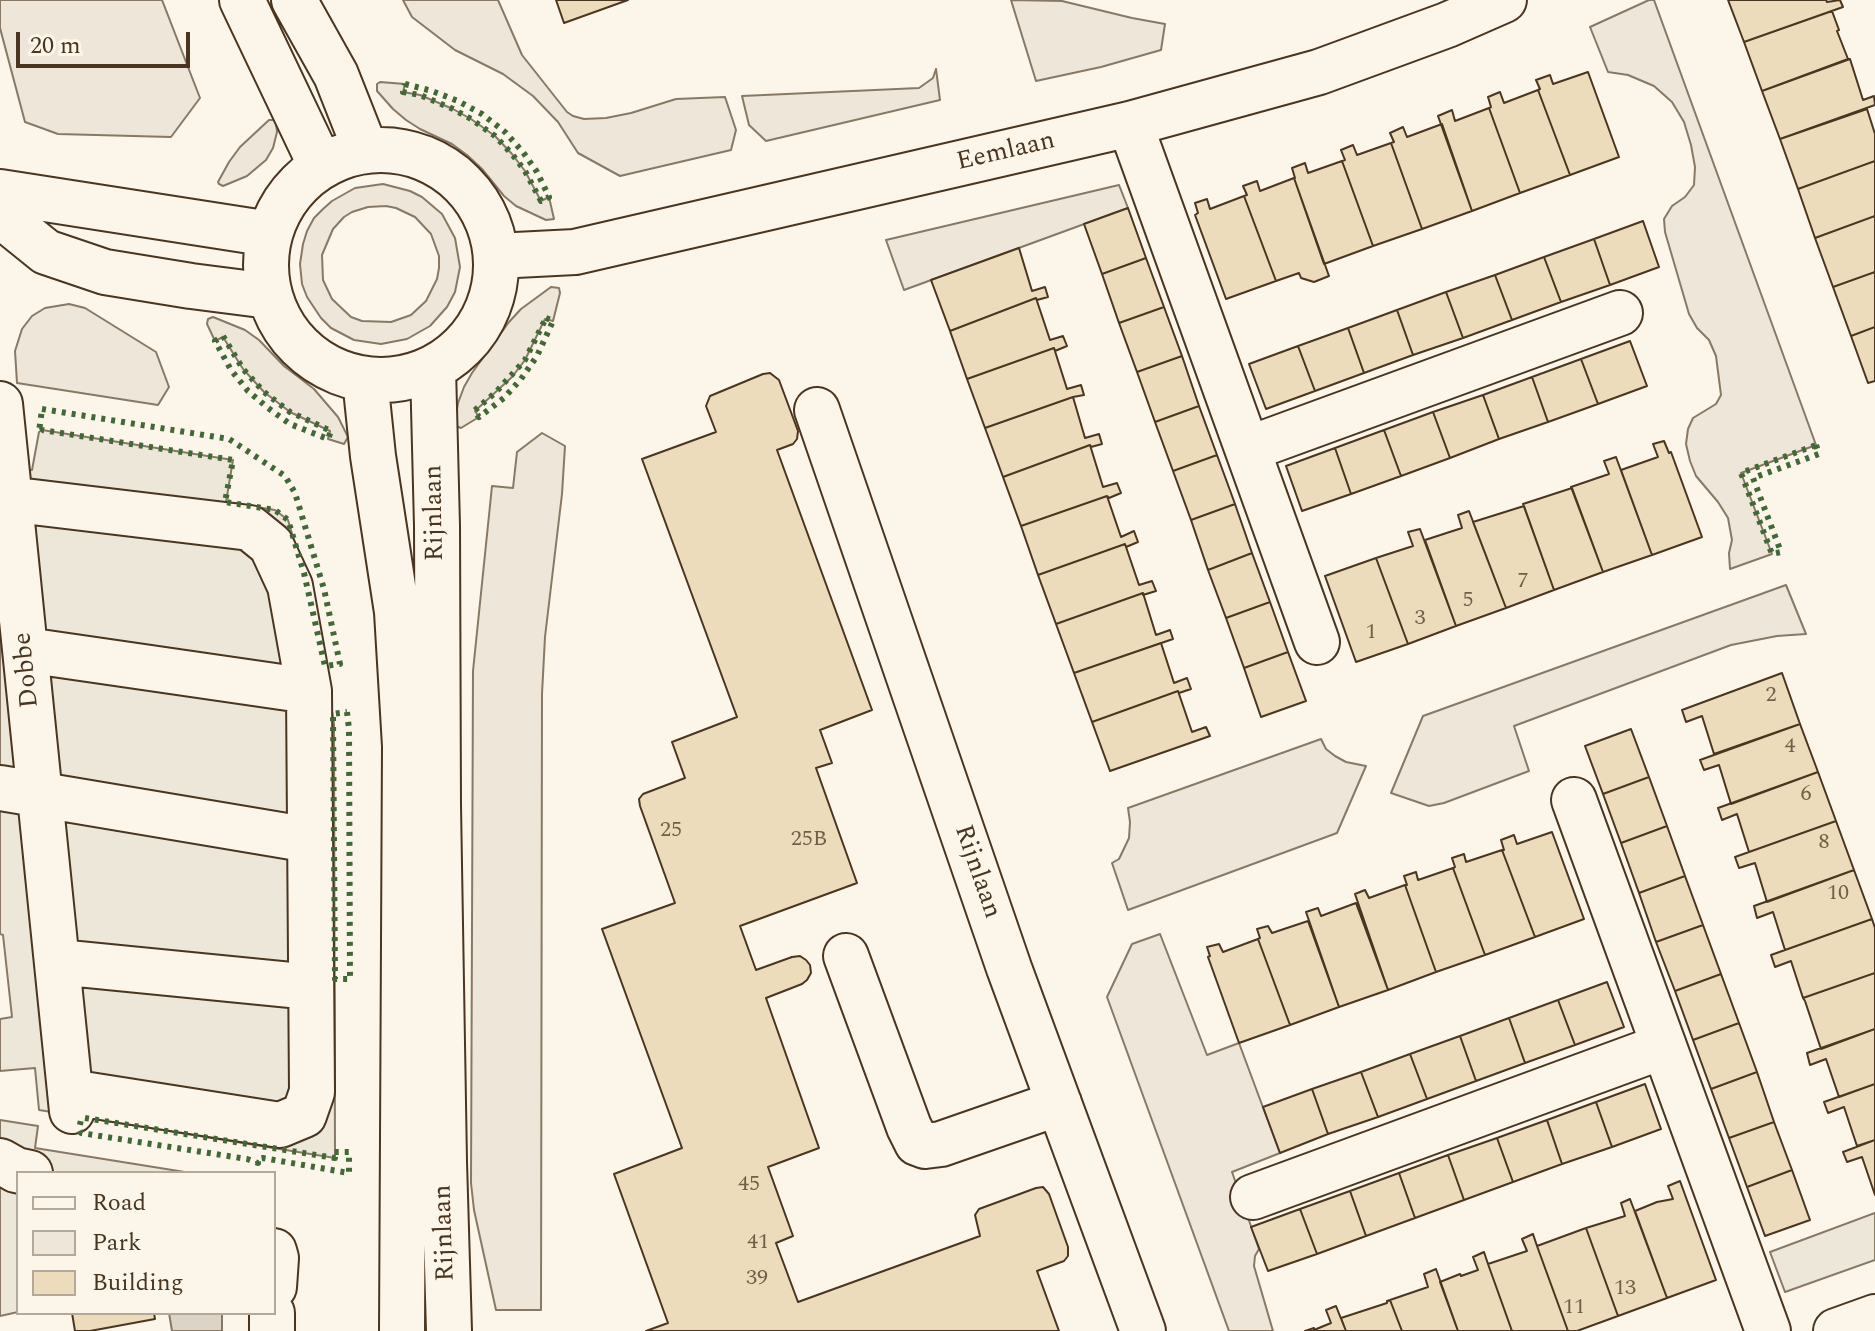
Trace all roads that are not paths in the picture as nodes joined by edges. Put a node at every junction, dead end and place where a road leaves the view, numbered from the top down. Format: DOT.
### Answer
graph roads {
  1 [pos="242,0"];
  2 [pos="294,0"];
  3 [pos="1504,0"];
  4 [pos="1130,124"];
  5 [pos="366,151"];
  6 [pos="321,166"];
  7 [pos="0,192"];
  8 [pos="0,215"];
  9 [pos="270,234"];
  10 [pos="496,256"];
  11 [pos="269,296"];
  12 [pos="1620,313"];
  13 [pos="433,368"];
  14 [pos="365,379"];
  15 [pos="0,404"];
  16 [pos="817,410"];
  17 [pos="1248,449"];
  18 [pos="5,498"];
  19 [pos="1317,642"];
  20 [pos="26,650"];
  21 [pos="309,691"];
  22 [pos="20,791"];
  23 [pos="1574,800"];
  24 [pos="310,840"];
  25 [pos="846,956"];
  26 [pos="58,962"];
  27 [pos="311,987"];
  28 [pos="1664,1046"];
  29 [pos="1059,1103"];
  30 [pos="0,1161"];
  31 [pos="21,1171"];
  32 [pos="1253,1197"];
  33 [pos="1875,1317"];
  34 [pos="402,1331"];
  35 [pos="449,1331"];
  36 [pos="1143,1331"];
  37 [pos="1768,1331"];
  38 [pos="1836,1331"];
  1 -- 6 [label="street"];
  2 -- 5 [label="street"];
  3 -- 4 [label="street, Eemlaan"];
  4 -- 10 [label="street, Eemlaan"];
  4 -- 17 [label="street"];
  5 -- 6 [label="street"];
  5 -- 10 [label="street"];
  6 -- 9 [label="street"];
  7 -- 9 [label="street"];
  8 -- 11 [label="street"];
  9 -- 11 [label="street"];
  10 -- 13 [label="street"];
  11 -- 14 [label="street"];
  12 -- 17 [label="street"];
  13 -- 14 [label="street"];
  13 -- 35 [label="street, Rijnlaan"];
  14 -- 34 [label="street, Rijnlaan"];
  15 -- 18 [label="street, Dobbe"];
  16 -- 29 [label="street, Rijnlaan"];
  17 -- 19 [label="street"];
  18 -- 20 [label="street, Dobbe"];
  18 -- 21 [label="street"];
  20 -- 21 [label="street"];
  20 -- 22 [label="street, Dobbe"];
  21 -- 24 [label="street"];
  22 -- 24 [label="street"];
  22 -- 26 [label="street, Dobbe"];
  23 -- 28 [label="street"];
  24 -- 27 [label="street"];
  25 -- 29 [label="street"];
  26 -- 27 [label="street"];
  26 -- 27 [label="street, Dobbe"];
  28 -- 32 [label="street"];
  28 -- 37 [label="street"];
  29 -- 36 [label="street, Rijnlaan"];
  30 -- 31 [label="street"];
  33 -- 38 [label="street"];
}
